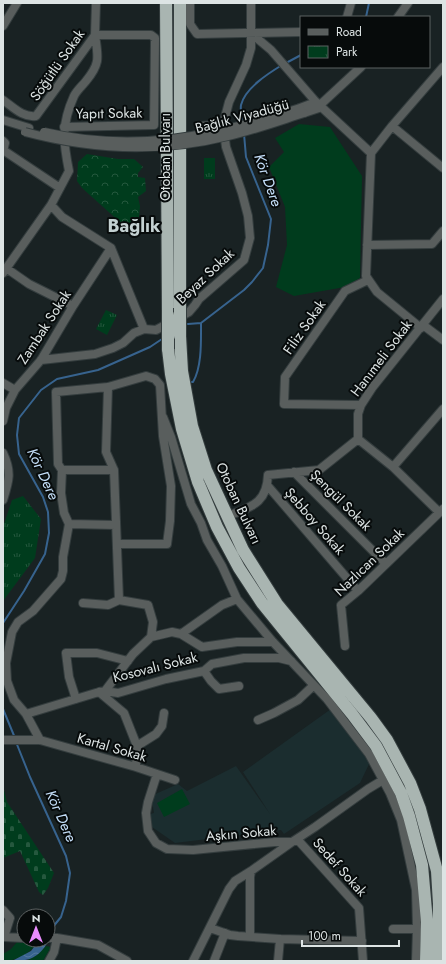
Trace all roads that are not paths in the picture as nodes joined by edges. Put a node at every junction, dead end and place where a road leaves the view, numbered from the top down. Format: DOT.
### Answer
graph roads {
  1 [pos="16,3"];
  2 [pos="96,3"];
  3 [pos="166,3"];
  4 [pos="180,3"];
  5 [pos="190,3"];
  6 [pos="251,3"];
  7 [pos="351,3"];
  8 [pos="408,3"];
  9 [pos="347,16"];
  10 [pos="399,16"];
  11 [pos="3,26"];
  12 [pos="300,32"];
  13 [pos="252,34"];
  14 [pos="95,35"];
  15 [pos="360,68"];
  16 [pos="442,72"];
  17 [pos="3,100"];
  18 [pos="319,104"];
  19 [pos="3,120"];
  20 [pos="3,125"];
  21 [pos="223,125"];
  22 [pos="64,126"];
  23 [pos="199,126"];
  24 [pos="392,126"];
  25 [pos="27,130"];
  26 [pos="4,146"];
  27 [pos="371,154"];
  28 [pos="443,168"];
  29 [pos="60,188"];
  30 [pos="51,204"];
  31 [pos="443,231"];
  32 [pos="366,246"];
  33 [pos="111,248"];
  34 [pos="4,270"];
  35 [pos="368,280"];
  36 [pos="443,299"];
  37 [pos="73,306"];
  38 [pos="422,326"];
  39 [pos="144,329"];
  40 [pos="443,340"];
  41 [pos="41,360"];
  42 [pos="3,383"];
  43 [pos="108,387"];
  44 [pos="15,390"];
  45 [pos="361,406"];
  46 [pos="443,409"];
  47 [pos="163,417"];
  48 [pos="3,421"];
  49 [pos="358,440"];
  50 [pos="3,453"];
  51 [pos="393,467"];
  52 [pos="62,470"];
  53 [pos="114,470"];
  54 [pos="294,472"];
  55 [pos="267,486"];
  56 [pos="3,500"];
  57 [pos="441,511"];
  58 [pos="233,514"];
  59 [pos="69,524"];
  60 [pos="116,524"];
  61 [pos="117,544"];
  62 [pos="386,564"];
  63 [pos="358,591"];
  64 [pos="236,599"];
  65 [pos="119,600"];
  66 [pos="83,603"];
  67 [pos="181,634"];
  68 [pos="151,637"];
  69 [pos="273,642"];
  70 [pos="70,646"];
  71 [pos="345,646"];
  72 [pos="86,653"];
  73 [pos="128,661"];
  74 [pos="291,661"];
  75 [pos="204,670"];
  76 [pos="239,686"];
  77 [pos="314,686"];
  78 [pos="102,692"];
  79 [pos="76,699"];
  80 [pos="164,713"];
  81 [pos="26,714"];
  82 [pos="258,720"];
  83 [pos="6,740"];
  84 [pos="40,740"];
  85 [pos="137,746"];
  86 [pos="136,767"];
  87 [pos="157,774"];
  88 [pos="175,780"];
  89 [pos="383,780"];
  90 [pos="294,841"];
  91 [pos="251,871"];
  92 [pos="3,910"];
  93 [pos="210,928"];
  94 [pos="393,929"];
  95 [pos="417,929"];
  96 [pos="225,934"];
  97 [pos="4,936"];
  98 [pos="250,936"];
  99 [pos="16,937"];
  100 [pos="57,938"];
  101 [pos="280,939"];
  102 [pos="362,941"];
  103 [pos="116,959"];
  104 [pos="49,961"];
  105 [pos="127,961"];
  106 [pos="193,961"];
  107 [pos="214,961"];
  108 [pos="278,961"];
  109 [pos="363,961"];
  110 [pos="416,961"];
  111 [pos="426,961"];
  112 [pos="438,961"];
  1 -- 11 [label="street"];
  2 -- 14 [label="street, Söğütlü Sokak"];
  3 -- 111 [label="highway, Otoban Bulvarı, bridge"];
  4 -- 112 [label="highway, Otoban Bulvarı, bridge"];
  5 -- 13 [label="street"];
  6 -- 13 [label="street"];
  7 -- 9 [label="street"];
  8 -- 10 [label="street"];
  12 -- 13 [label="street"];
  13 -- 18 [label="street"];
  13 -- 21 [label="street"];
  14 -- 17 [label="street, Söğütlü Sokak"];
  14 -- 22 [label="street"];
  14 -- 22 [label="street, Yapıt Sokak"];
  15 -- 18 [label="street"];
  16 -- 24 [label="street"];
  18 -- 25 [label="street, Bağlık Viyadüğü, bridge"];
  18 -- 27 [label="street"];
  19 -- 25 [label="street, Bağlık Viyadüğü"];
  20 -- 25 [label="street, Bağlık Viyadüğü"];
  21 -- 23 [label="street"];
  21 -- 39 [label="street, Beyaz Sokak"];
  22 -- 29 [label="street"];
  24 -- 27 [label="street"];
  24 -- 28 [label="street"];
  26 -- 29 [label="street"];
  27 -- 32 [label="street"];
  29 -- 30 [label="street"];
  30 -- 33 [label="street"];
  30 -- 34 [label="street"];
  31 -- 32 [label="street"];
  32 -- 35 [label="street"];
  33 -- 37 [label="street, Zambak Sokak"];
  33 -- 39 [label="street"];
  34 -- 37 [label="street"];
  35 -- 38 [label="street"];
  35 -- 45 [label="street, Filiz Sokak"];
  36 -- 38 [label="street, Hanımeli Sokak"];
  37 -- 41 [label="street, Zambak Sokak"];
  38 -- 40 [label="street"];
  38 -- 45 [label="street, Hanımeli Sokak"];
  39 -- 41 [label="street"];
  41 -- 44 [label="street, Zambak Sokak"];
  42 -- 44 [label="street"];
  43 -- 47 [label="street"];
  43 -- 52 [label="street"];
  43 -- 53 [label="street"];
  44 -- 48 [label="street, Zambak Sokak"];
  45 -- 49 [label="street, Hanımeli Sokak"];
  46 -- 51 [label="street"];
  47 -- 61 [label="street"];
  47 -- 64 [label="street"];
  49 -- 51 [label="street"];
  49 -- 54 [label="street"];
  50 -- 56 [label="street"];
  51 -- 57 [label="street"];
  52 -- 53 [label="street"];
  52 -- 59 [label="street"];
  53 -- 60 [label="street"];
  54 -- 55 [label="street"];
  54 -- 62 [label="street, Şengül Sokak"];
  55 -- 58 [label="street"];
  55 -- 63 [label="street, Şebboy Sokak"];
  57 -- 62 [label="street, Nazlıcan Sokak"];
  59 -- 60 [label="street"];
  59 -- 81 [label="street"];
  60 -- 61 [label="street"];
  61 -- 65 [label="street"];
  62 -- 63 [label="street, Nazlıcan Sokak"];
  63 -- 71 [label="street, Nazlıcan Sokak"];
  64 -- 67 [label="street"];
  64 -- 69 [label="street"];
  65 -- 66 [label="street"];
  65 -- 68 [label="street"];
  67 -- 68 [label="street"];
  67 -- 69 [label="street"];
  68 -- 73 [label="street"];
  69 -- 74 [label="street"];
  70 -- 72 [label="street"];
  72 -- 73 [label="street"];
  72 -- 79 [label="street"];
  73 -- 78 [label="street"];
  74 -- 75 [label="street, Kosovalı Sokak"];
  74 -- 77 [label="street"];
  75 -- 76 [label="street"];
  75 -- 78 [label="street, Kosovalı Sokak"];
  77 -- 82 [label="street"];
  77 -- 89 [label="street"];
  78 -- 79 [label="street, Kosovalı Sokak"];
  78 -- 85 [label="street"];
  79 -- 81 [label="street, Kosovalı Sokak"];
  80 -- 85 [label="street"];
  81 -- 84 [label="street"];
  83 -- 84 [label="street, Kartal Sokak"];
  84 -- 86 [label="street, Kartal Sokak"];
  85 -- 86 [label="street"];
  86 -- 87 [label="street, Kartal Sokak"];
  87 -- 88 [label="street, Kartal Sokak"];
  87 -- 90 [label="street, Aşkın Sokak"];
  89 -- 90 [label="street, Aşkın Sokak"];
  89 -- 95 [label="street"];
  90 -- 91 [label="street"];
  90 -- 102 [label="street, Sedef Sokak"];
  91 -- 93 [label="street"];
  91 -- 98 [label="street"];
  92 -- 97 [label="street"];
  93 -- 96 [label="street"];
  93 -- 106 [label="street"];
  94 -- 95 [label="street"];
  95 -- 110 [label="street"];
  96 -- 98 [label="street"];
  96 -- 107 [label="street"];
  97 -- 99 [label="street"];
  98 -- 101 [label="street"];
  100 -- 103 [label="street"];
  100 -- 104 [label="street"];
  101 -- 102 [label="street"];
  101 -- 108 [label="street"];
  102 -- 109 [label="street, Sedef Sokak"];
  103 -- 105 [label="street"];
}
